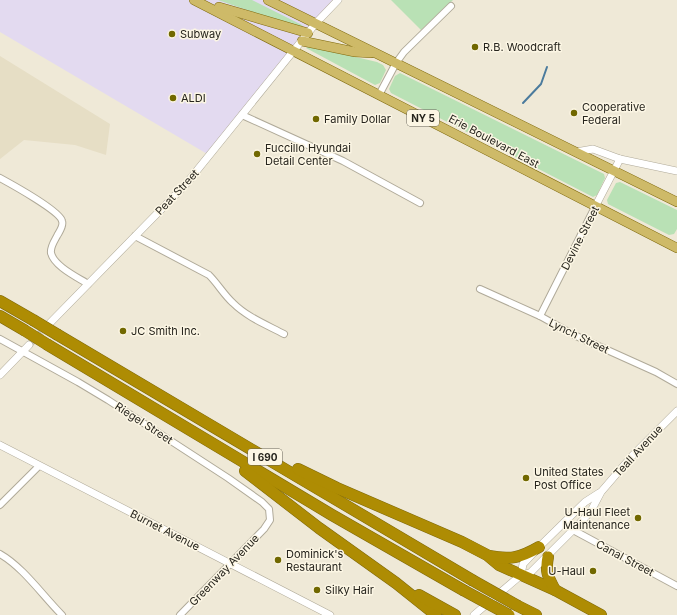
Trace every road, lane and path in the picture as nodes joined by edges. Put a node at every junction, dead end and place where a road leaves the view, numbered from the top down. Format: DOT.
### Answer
graph roads {
  1 [pos="268,0"];
  2 [pos="338,0"];
  3 [pos="195,1"];
  4 [pos="451,6"];
  5 [pos="316,24"];
  6 [pos="305,37"];
  7 [pos="294,51"];
  8 [pos="376,54"];
  9 [pos="396,63"];
  10 [pos="379,95"];
  11 [pos="242,115"];
  12 [pos="576,152"];
  13 [pos="620,159"];
  14 [pos="614,171"];
  15 [pos="677,171"];
  16 [pos="0,178"];
  17 [pos="677,202"];
  18 [pos="420,203"];
  19 [pos="595,207"];
  20 [pos="135,236"];
  21 [pos="676,245"];
  22 [pos="88,284"];
  23 [pos="480,288"];
  24 [pos="0,301"];
  25 [pos="0,316"];
  26 [pos="540,316"];
  27 [pos="50,323"];
  28 [pos="284,334"];
  29 [pos="0,339"];
  30 [pos="29,345"];
  31 [pos="22,352"];
  32 [pos="0,375"];
  33 [pos="677,384"];
  34 [pos="677,411"];
  35 [pos="235,439"];
  36 [pos="208,442"];
  37 [pos="0,445"];
  38 [pos="39,466"];
  39 [pos="599,493"];
  40 [pos="0,506"];
  41 [pos="268,523"];
  42 [pos="573,530"];
  43 [pos="539,547"];
  44 [pos="0,554"];
  45 [pos="486,556"];
  46 [pos="548,557"];
  47 [pos="231,564"];
  48 [pos="520,575"];
  49 [pos="396,583"];
  50 [pos="677,586"];
  51 [pos="555,590"];
  52 [pos="62,615"];
  53 [pos="180,615"];
  54 [pos="330,615"];
  55 [pos="436,615"];
  56 [pos="455,615"];
  57 [pos="474,615"];
  58 [pos="509,615"];
  59 [pos="536,615"];
  60 [pos="601,615"];
  1 -- 5 [label="main road"];
  2 -- 5 [label="street, Peat Street"];
  3 -- 6 [label="main road"];
  3 -- 7 [label="main road, Erie Boulevard East / NY 5"];
  4 -- 9 [label="street"];
  5 -- 6 [label="street, Peat Street"];
  5 -- 8 [label="main road"];
  6 -- 7 [label="street, Peat Street"];
  6 -- 8 [label="main road"];
  7 -- 10 [label="main road, Erie Boulevard East / NY 5"];
  7 -- 11 [label="street, Peat Street"];
  8 -- 9 [label="main road"];
  9 -- 10 [label="street"];
  9 -- 12 [label="main road"];
  10 -- 19 [label="main road, Erie Boulevard East / NY 5"];
  11 -- 18 [label="street"];
  11 -- 20 [label="street, Peat Street"];
  12 -- 13 [label="street"];
  12 -- 14 [label="main road"];
  13 -- 14 [label="street, Devine Street"];
  13 -- 15 [label="street"];
  14 -- 17 [label="main road"];
  14 -- 19 [label="street, Devine Street"];
  16 -- 22 [label="street"];
  19 -- 21 [label="main road, Erie Boulevard East / NY 5"];
  19 -- 26 [label="street, Devine Street"];
  20 -- 22 [label="street, Peat Street"];
  20 -- 28 [label="street"];
  22 -- 27 [label="street, Peat Street"];
  23 -- 26 [label="street, Lynch Street"];
  24 -- 35 [label="highway, I 690, bridge"];
  25 -- 36 [label="highway, I 690, bridge"];
  26 -- 33 [label="street, Lynch Street"];
  29 -- 31 [label="street, Riegel Street"];
  30 -- 31 [label="street"];
  31 -- 32 [label="street"];
  31 -- 41 [label="street, Riegel Street"];
  34 -- 39 [label="street, Teall Avenue"];
  35 -- 45 [label="highway"];
  35 -- 59 [label="highway, I 690, bridge"];
  36 -- 49 [label="highway"];
  36 -- 58 [label="highway, I 690, bridge"];
  37 -- 38 [label="street, Burnet Avenue"];
  38 -- 40 [label="street"];
  38 -- 47 [label="street, Burnet Avenue"];
  39 -- 42 [label="street, Teall Avenue"];
  39 -- 43 [label="street, Teall Avenue"];
  41 -- 47 [label="street, Greenway Avenue"];
  42 -- 46 [label="street, Teall Avenue"];
  42 -- 50 [label="street, Canal Street"];
  43 -- 45 [label="highway"];
  43 -- 48 [label="street, Teall Avenue"];
  44 -- 52 [label="street"];
  45 -- 48 [label="highway"];
  46 -- 48 [label="street, Teall Avenue"];
  46 -- 51 [label="highway"];
  47 -- 53 [label="street, Greenway Avenue"];
  47 -- 54 [label="street, Burnet Avenue"];
  48 -- 51 [label="highway"];
  48 -- 57 [label="street, Teall Avenue"];
  49 -- 55 [label="highway"];
  49 -- 56 [label="highway"];
  51 -- 60 [label="highway"];
}
